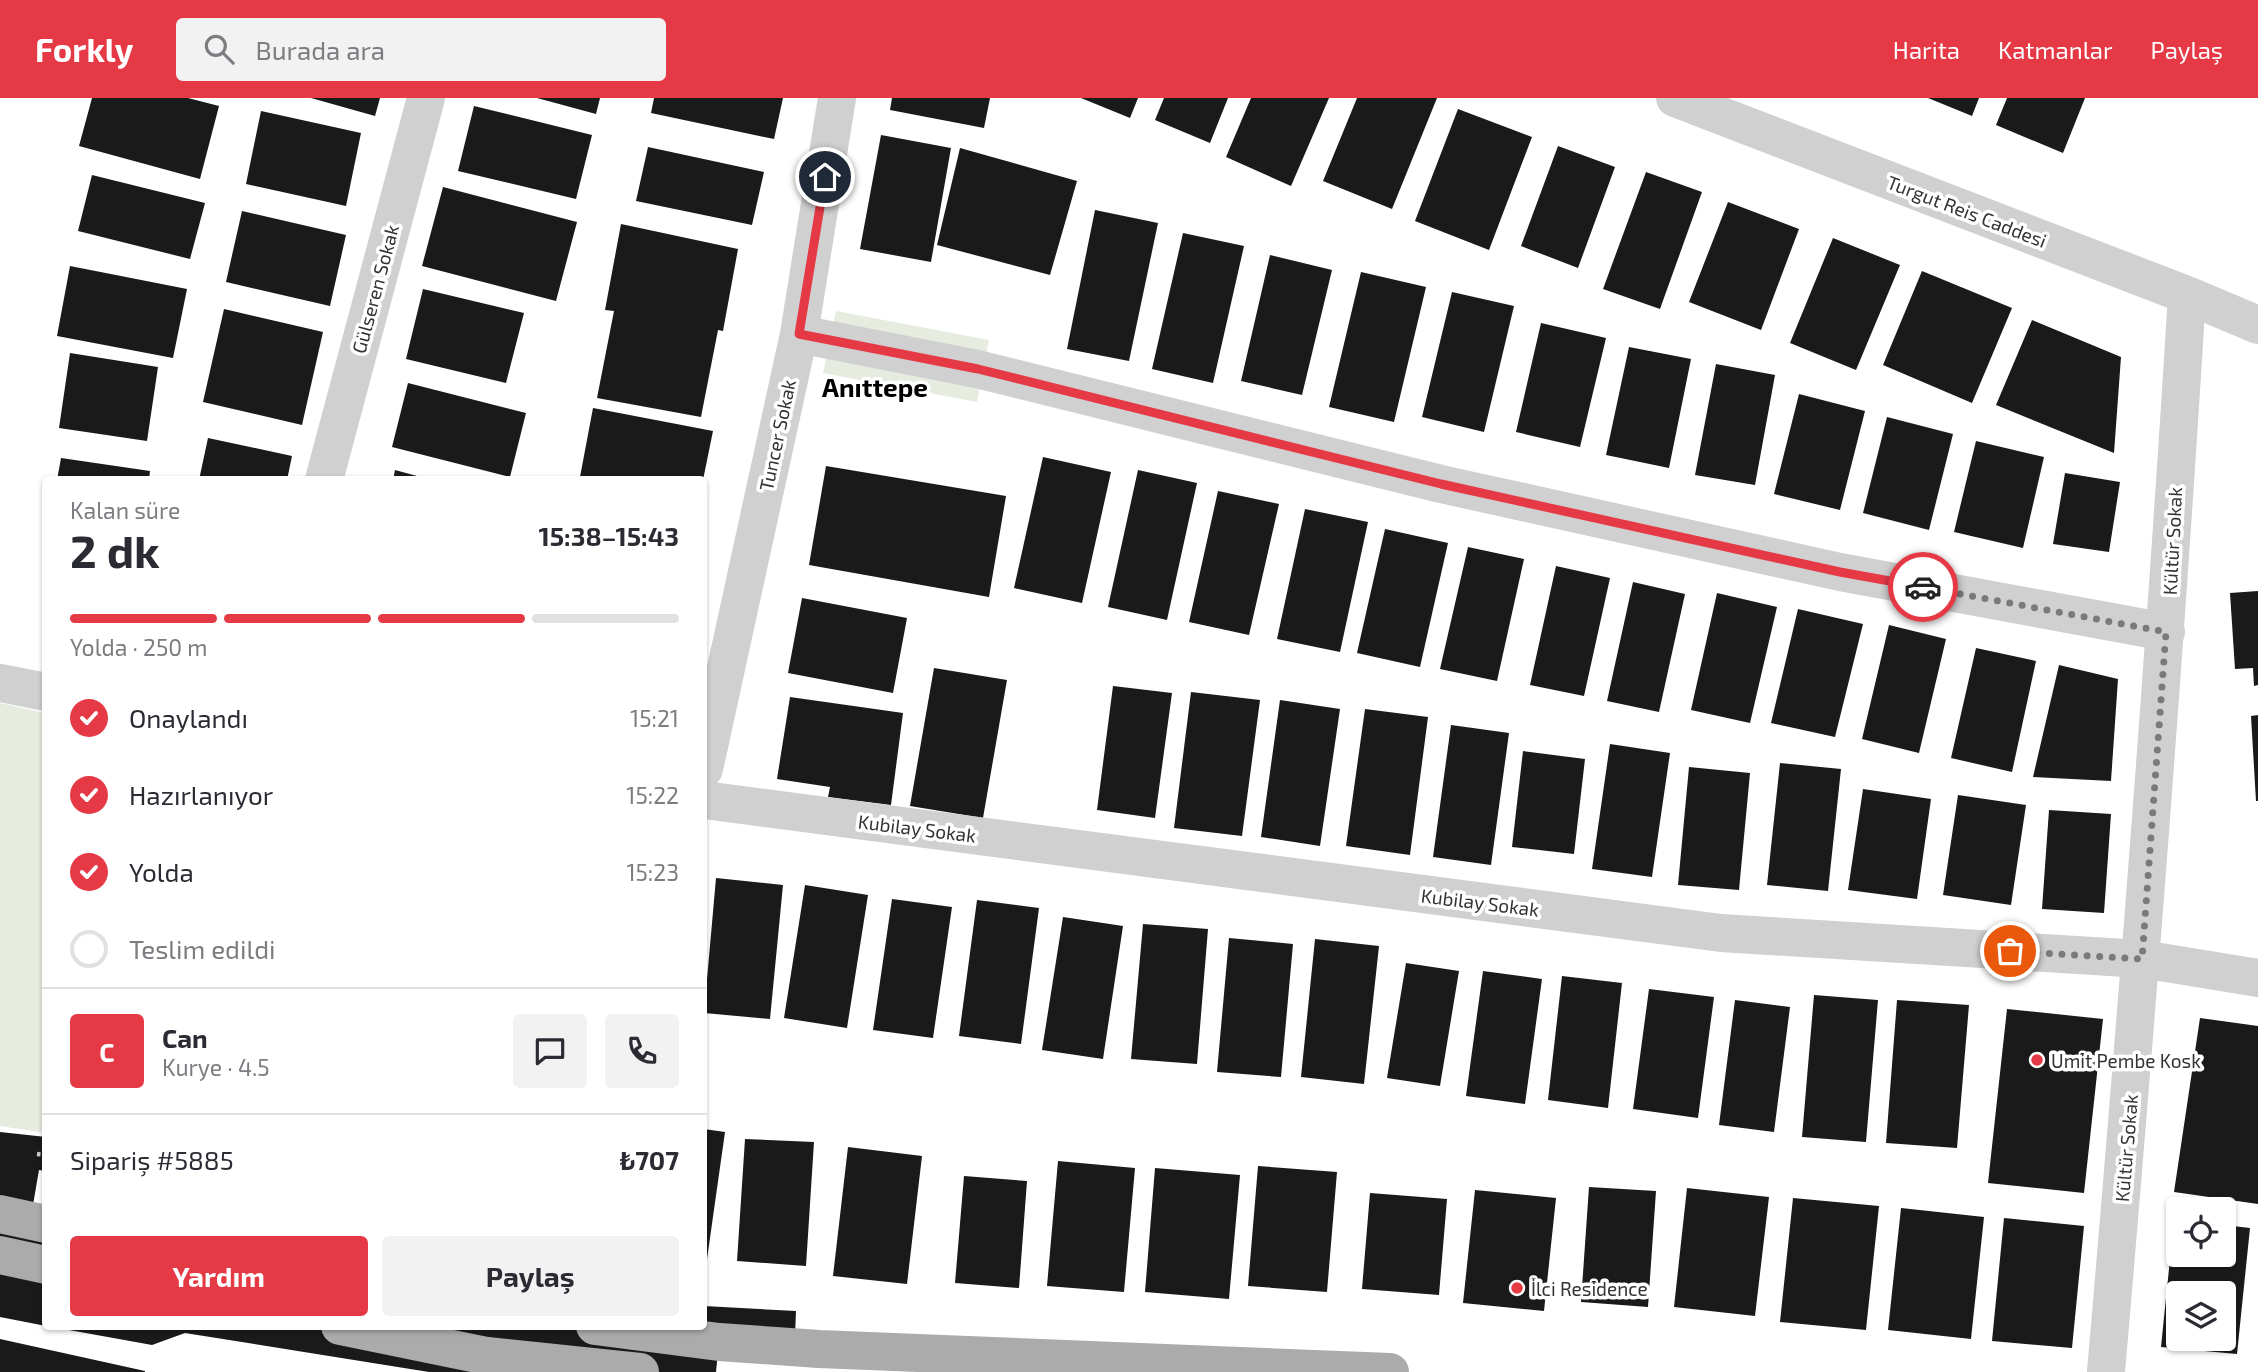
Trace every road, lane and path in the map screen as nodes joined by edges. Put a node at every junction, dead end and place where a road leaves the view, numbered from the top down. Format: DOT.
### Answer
graph roads {
  1 [pos="426,98"];
  2 [pos="837,98"];
  3 [pos="1675,98"];
  4 [pos="2187,295"];
  5 [pos="2258,325"];
  6 [pos="799,334"];
  7 [pos="325,476"];
  8 [pos="2166,632"];
  9 [pos="0,683"];
  10 [pos="42,691"];
  11 [pos="707,755"];
  12 [pos="707,800"];
  13 [pos="2142,959"];
  14 [pos="2258,978"];
  15 [pos="37,1154"];
  16 [pos="42,1155"];
  17 [pos="0,1213"];
  18 [pos="42,1223"];
  19 [pos="0,1255"];
  20 [pos="42,1264"];
  21 [pos="355,1330"];
  22 [pos="626,1330"];
  23 [pos="486,1364"];
  24 [pos="640,1372"];
  25 [pos="1390,1372"];
  26 [pos="2106,1372"];
  1 -- 7 [label="street, Gülseren Sokak"];
  2 -- 6 [label="street, Tuncer Sokak"];
  3 -- 4 [label="street, Turgut Reis Caddesi"];
  4 -- 5 [label="street, Turgut Reis Caddesi"];
  4 -- 8 [label="street, Kültür Sokak"];
  6 -- 8 [label="street"];
  6 -- 11 [label="street, Tuncer Sokak"];
  8 -- 13 [label="street, Kültür Sokak"];
  9 -- 10 [label="street"];
  12 -- 13 [label="street, Kubilay Sokak"];
  13 -- 14 [label="street, Kubilay Sokak"];
  13 -- 26 [label="street, Kültür Sokak"];
  15 -- 16 [label="path"];
  17 -- 18 [label="main road"];
  19 -- 20 [label="main road"];
  21 -- 23 [label="main road"];
  22 -- 25 [label="main road"];
  23 -- 24 [label="main road"];
}
